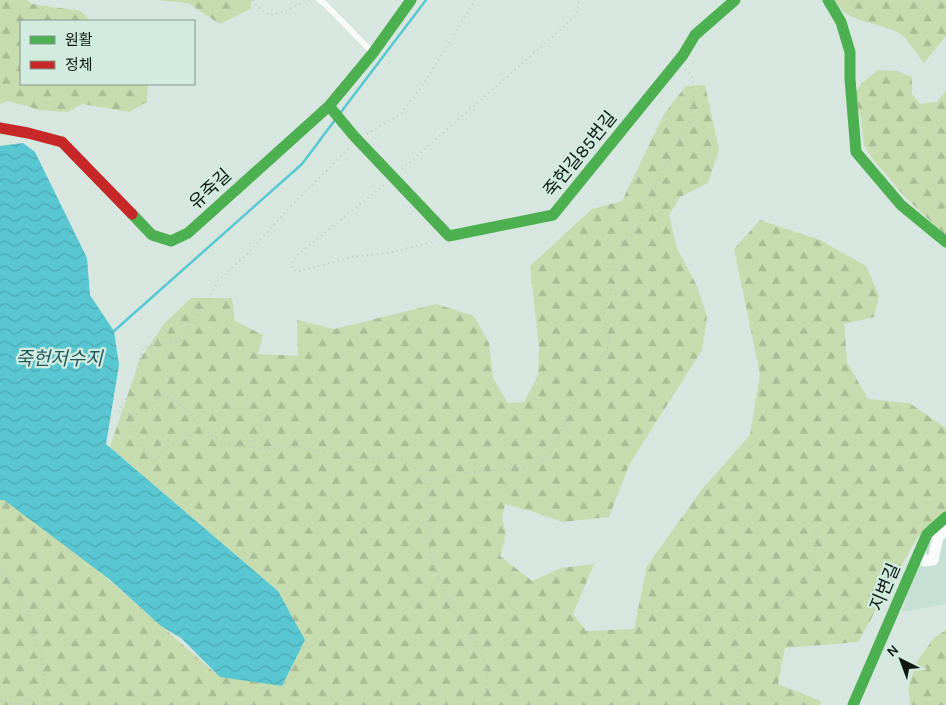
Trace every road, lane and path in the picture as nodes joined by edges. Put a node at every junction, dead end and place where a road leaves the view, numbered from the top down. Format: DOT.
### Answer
graph roads {
  1 [pos="253,0"];
  2 [pos="319,0"];
  3 [pos="411,0"];
  4 [pos="579,0"];
  5 [pos="735,0"];
  6 [pos="828,0"];
  7 [pos="373,53"];
  8 [pos="683,55"];
  9 [pos="332,110"];
  10 [pos="0,128"];
  11 [pos="392,177"];
  12 [pos="449,236"];
  13 [pos="946,242"];
  14 [pos="218,280"];
  15 [pos="133,416"];
  16 [pos="199,427"];
  17 [pos="425,480"];
  18 [pos="946,517"];
  19 [pos="816,528"];
  20 [pos="946,530"];
  21 [pos="920,550"];
  22 [pos="0,570"];
  23 [pos="0,701"];
  24 [pos="20,704"];
  25 [pos="485,705"];
  26 [pos="736,705"];
  27 [pos="853,705"];
  1 -- 2 [label="path"];
  2 -- 7 [label="lane"];
  3 -- 7 [label="street, 유죽길"];
  4 -- 11 [label="path"];
  5 -- 8 [label="street, 죽헌길85번길"];
  6 -- 13 [label="street"];
  7 -- 9 [label="street, 유죽길"];
  8 -- 12 [label="street, 죽헌길85번길"];
  8 -- 17 [label="path"];
  9 -- 10 [label="street, 유죽길"];
  9 -- 11 [label="street"];
  11 -- 12 [label="street"];
  11 -- 12 [label="path"];
  14 -- 15 [label="path"];
  15 -- 16 [label="path"];
  15 -- 16 [label="path"];
  16 -- 17 [label="path"];
  17 -- 25 [label="path"];
  18 -- 21 [label="street, 지변길"];
  19 -- 26 [label="path"];
  20 -- 21 [label="street"];
  21 -- 27 [label="street, 지변길"];
  22 -- 24 [label="path"];
  23 -- 24 [label="path"];
}
